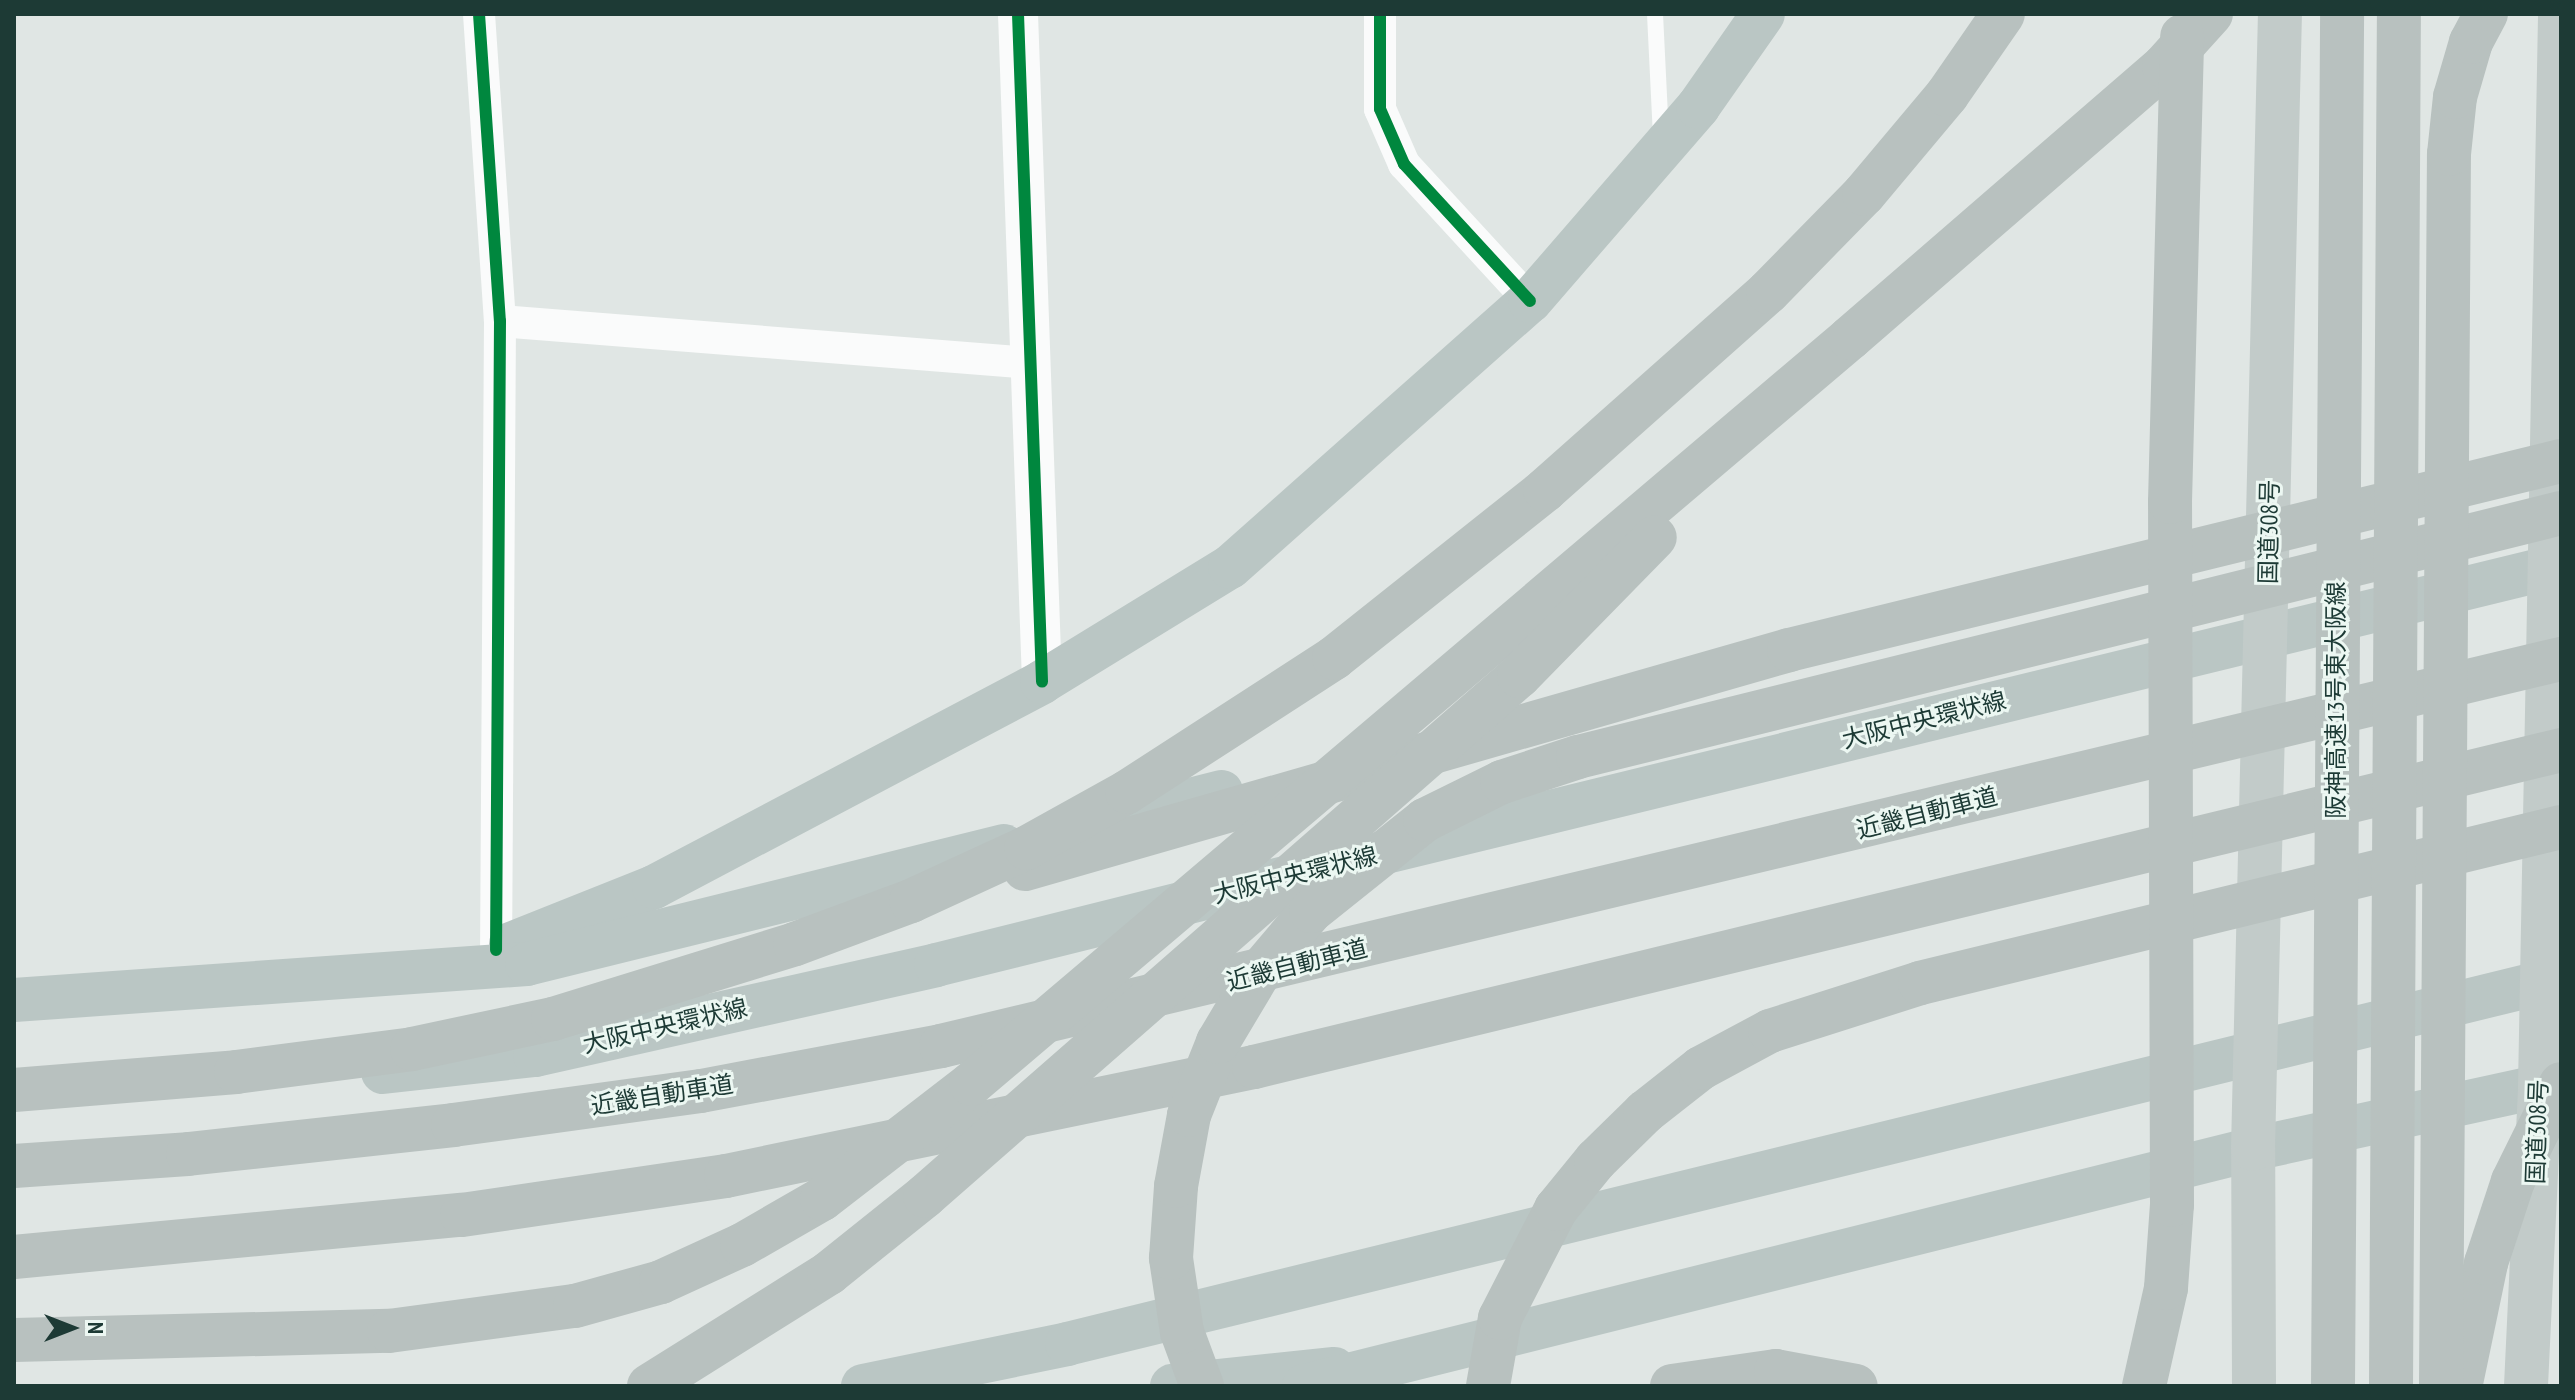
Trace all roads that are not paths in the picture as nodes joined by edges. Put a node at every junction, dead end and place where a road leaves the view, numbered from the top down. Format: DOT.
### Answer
graph roads {
  1 [pos="479,14"];
  2 [pos="1018,14"];
  3 [pos="1380,14"];
  4 [pos="1655,14"];
  5 [pos="1763,14"];
  6 [pos="2003,14"];
  7 [pos="2184,14"];
  8 [pos="2211,14"];
  9 [pos="2280,14"];
  10 [pos="2342,14"];
  11 [pos="2399,14"];
  12 [pos="2486,14"];
  13 [pos="2560,14"];
  14 [pos="1661,150"];
  15 [pos="1530,301"];
  16 [pos="500,321"];
  17 [pos="1850,338"];
  18 [pos="1030,363"];
  19 [pos="2559,484"];
  20 [pos="2269,532"];
  21 [pos="2561,565"];
  22 [pos="2561,659"];
  23 [pos="1042,682"];
  24 [pos="2561,750"];
  25 [pos="2561,827"];
  26 [pos="911,901"];
  27 [pos="496,950"];
  28 [pos="381,978"];
  29 [pos="2561,978"];
  30 [pos="14,1000"];
  31 [pos="2554,1084"];
  32 [pos="14,1088"];
  33 [pos="2253,1149"];
  34 [pos="14,1166"];
  35 [pos="14,1257"];
  36 [pos="14,1340"];
  37 [pos="1388,1364"];
  38 [pos="649,1386"];
  39 [pos="863,1386"];
  40 [pos="1172,1386"];
  41 [pos="1202,1386"];
  42 [pos="1304,1386"];
  43 [pos="1488,1386"];
  44 [pos="1672,1386"];
  45 [pos="1856,1386"];
  46 [pos="2144,1386"];
  47 [pos="2254,1386"];
  48 [pos="2333,1386"];
  49 [pos="2391,1386"];
  50 [pos="2441,1386"];
  51 [pos="2461,1386"];
  52 [pos="2489,1386"];
  53 [pos="2526,1386"];
  1 -- 16 [label="street"];
  2 -- 18 [label="street"];
  3 -- 15 [label="street"];
  4 -- 14 [label="lane"];
  5 -- 14 [label="main road"];
  6 -- 26 [label="highway"];
  7 -- 46 [label="highway"];
  8 -- 17 [label="highway"];
  9 -- 20 [label="highway, 国道308号"];
  10 -- 48 [label="highway, 阪神高速13号東大阪線"];
  11 -- 49 [label="highway"];
  12 -- 50 [label="highway"];
  13 -- 19 [label="highway, 国道308号"];
  14 -- 15 [label="main road"];
  15 -- 23 [label="main road"];
  16 -- 18 [label="street"];
  16 -- 27 [label="street"];
  17 -- 36 [label="highway"];
  17 -- 38 [label="highway"];
  18 -- 23 [label="street"];
  19 -- 20 [label="main road"];
  19 -- 26 [label="highway"];
  19 -- 31 [label="highway, 国道308号"];
  19 -- 41 [label="highway"];
  20 -- 28 [label="main road"];
  20 -- 33 [label="highway, 国道308号"];
  21 -- 32 [label="main road, 大阪中央環状線"];
  22 -- 34 [label="highway, 近畿自動車道"];
  23 -- 27 [label="main road"];
  24 -- 35 [label="highway"];
  25 -- 43 [label="highway"];
  26 -- 32 [label="highway"];
  27 -- 28 [label="main road"];
  28 -- 30 [label="main road"];
  29 -- 39 [label="main road"];
  31 -- 33 [label="main road"];
  31 -- 51 [label="highway"];
  31 -- 52 [label="highway"];
  31 -- 53 [label="highway, 国道308号"];
  33 -- 37 [label="main road"];
  33 -- 47 [label="highway, 国道308号"];
  37 -- 40 [label="main road"];
  37 -- 42 [label="main road"];
  44 -- 45 [label="highway"];
}
